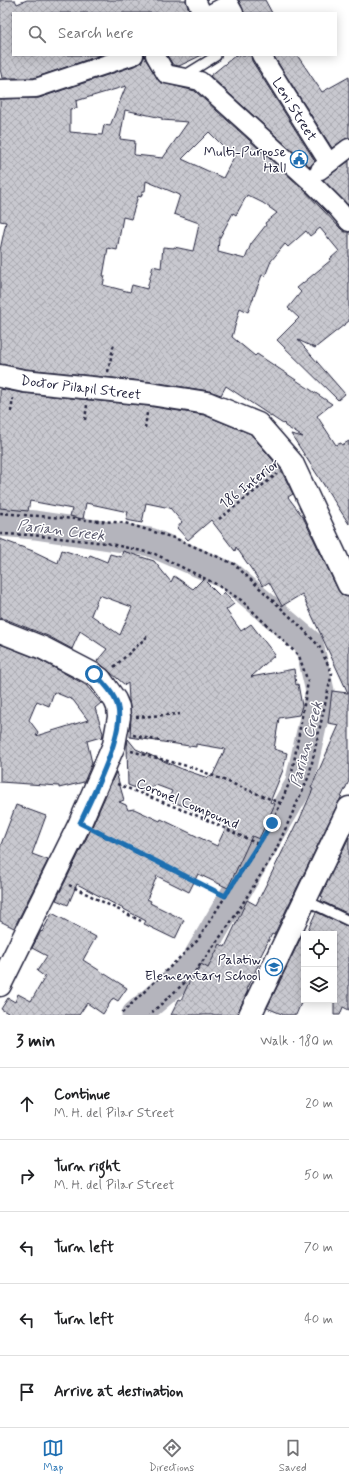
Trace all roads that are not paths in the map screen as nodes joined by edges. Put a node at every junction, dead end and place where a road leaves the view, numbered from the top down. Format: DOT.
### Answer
graph roads {
  1 [pos="196,0"];
  2 [pos="232,9"];
  3 [pos="202,12"];
  4 [pos="217,12"];
  5 [pos="131,56"];
  6 [pos="156,56"];
  7 [pos="216,56"];
  8 [pos="262,56"];
  9 [pos="181,78"];
  10 [pos="0,88"];
  11 [pos="349,148"];
  12 [pos="329,164"];
  13 [pos="309,180"];
  14 [pos="349,222"];
  15 [pos="0,376"];
  16 [pos="349,585"];
  17 [pos="0,631"];
  18 [pos="349,808"];
  19 [pos="305,900"];
  20 [pos="349,921"];
  21 [pos="0,984"];
  22 [pos="250,1015"];
  1 -- 3 [label="street"];
  2 -- 4 [label="street"];
  5 -- 10 [label="street"];
  6 -- 9 [label="street"];
  7 -- 9 [label="lane"];
  8 -- 12 [label="street, Leni Street"];
  9 -- 13 [label="street"];
  11 -- 12 [label="street"];
  12 -- 13 [label="street"];
  13 -- 14 [label="street"];
  15 -- 16 [label="street, Doctor Pilapil Street"];
  17 -- 21 [label="street"];
  18 -- 19 [label="street"];
  19 -- 20 [label="lane"];
  19 -- 22 [label="street"];
}
